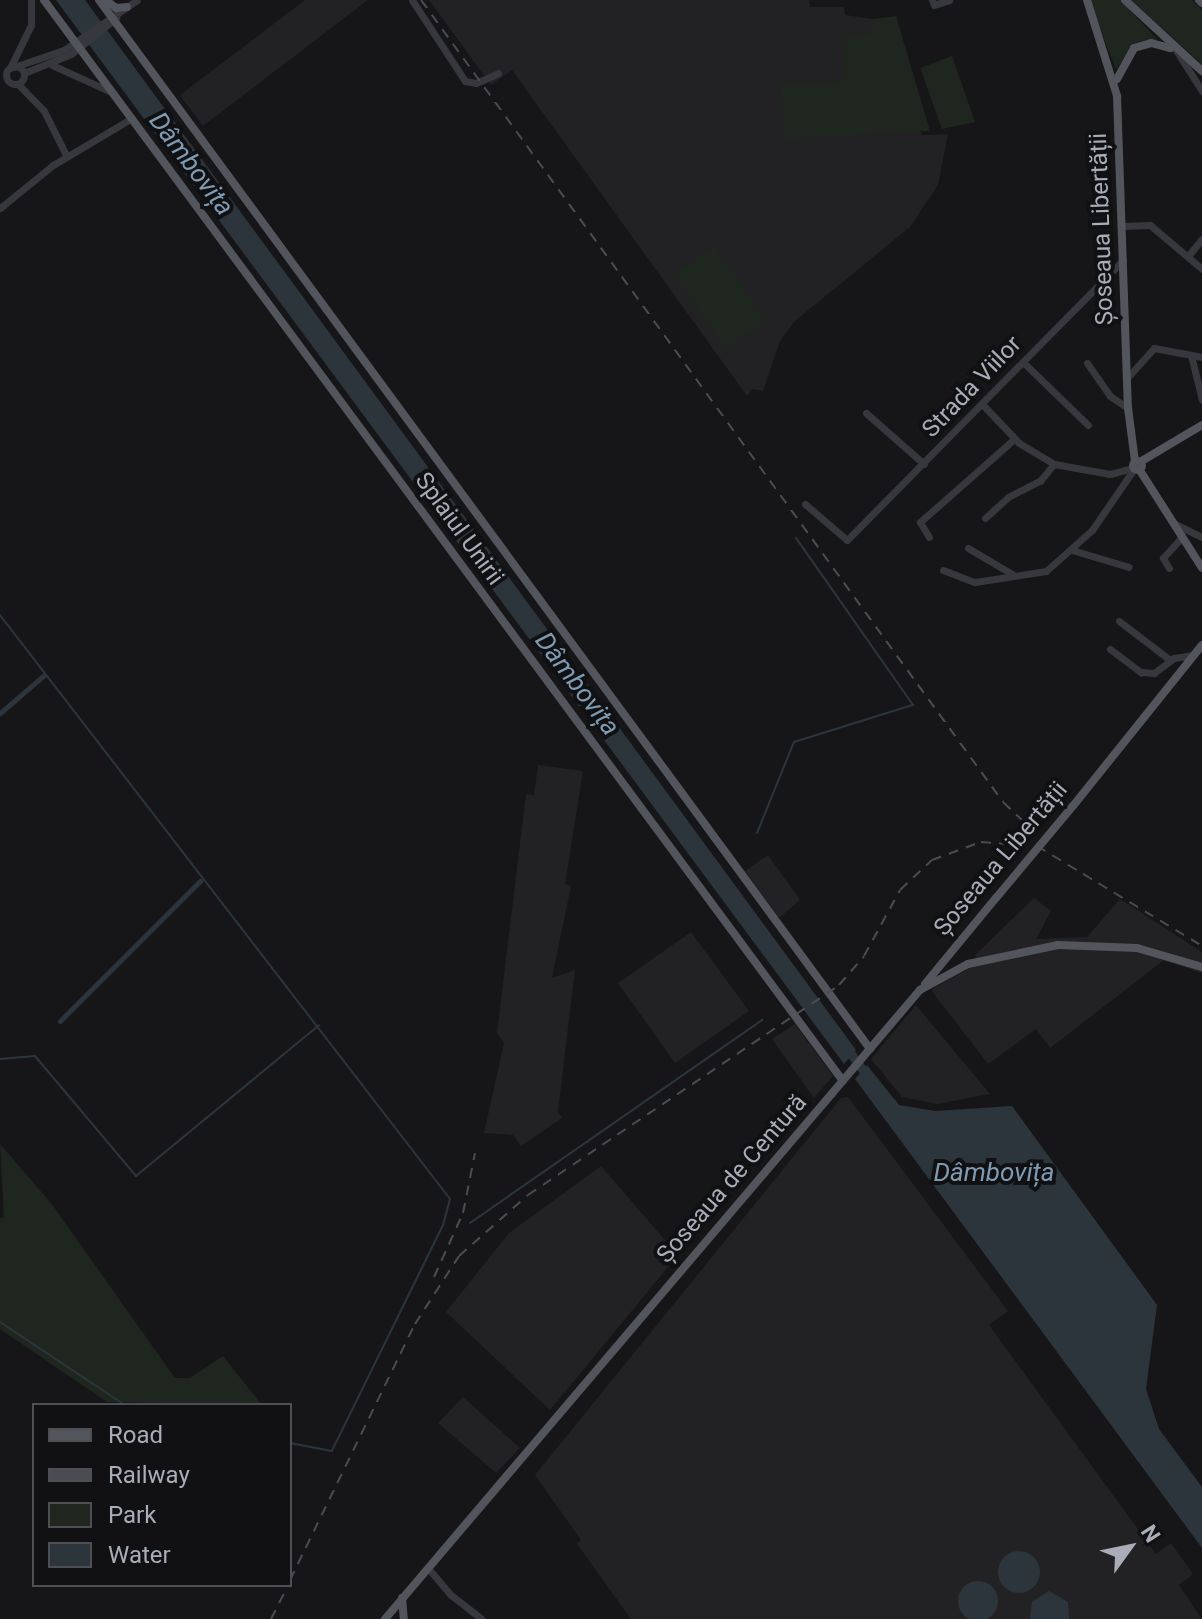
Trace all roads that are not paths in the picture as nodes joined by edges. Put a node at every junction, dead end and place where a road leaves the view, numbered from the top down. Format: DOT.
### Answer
graph roads {
  1 [pos="31,0"];
  2 [pos="44,0"];
  3 [pos="99,0"];
  4 [pos="106,0"];
  5 [pos="137,0"];
  6 [pos="412,0"];
  7 [pos="932,0"];
  8 [pos="949,0"];
  9 [pos="1087,0"];
  10 [pos="1125,0"];
  11 [pos="127,7"];
  12 [pos="112,19"];
  13 [pos="79,44"];
  14 [pos="1176,50"];
  15 [pos="45,64"];
  16 [pos="8,69"];
  17 [pos="1202,71"];
  18 [pos="24,73"];
  19 [pos="498,73"];
  20 [pos="4,81"];
  21 [pos="18,84"];
  22 [pos="1116,84"];
  23 [pos="1202,91"];
  24 [pos="116,97"];
  25 [pos="132,118"];
  26 [pos="67,157"];
  27 [pos="0,208"];
  28 [pos="1122,226"];
  29 [pos="1202,239"];
  30 [pos="1188,256"];
  31 [pos="1123,260"];
  32 [pos="1202,269"];
  33 [pos="1191,355"];
  34 [pos="1202,357"];
  35 [pos="1024,363"];
  36 [pos="1087,363"];
  37 [pos="1127,378"];
  38 [pos="1202,400"];
  39 [pos="983,405"];
  40 [pos="1128,408"];
  41 [pos="866,413"];
  42 [pos="1088,425"];
  43 [pos="1202,425"];
  44 [pos="1014,439"];
  45 [pos="924,464"];
  46 [pos="1054,464"];
  47 [pos="1136,466"];
  48 [pos="805,504"];
  49 [pos="985,518"];
  50 [pos="1173,523"];
  51 [pos="929,537"];
  52 [pos="1182,537"];
  53 [pos="1202,537"];
  54 [pos="968,548"];
  55 [pos="1072,550"];
  56 [pos="1129,567"];
  57 [pos="1169,568"];
  58 [pos="1202,568"];
  59 [pos="943,570"];
  60 [pos="1012,574"];
  61 [pos="1119,621"];
  62 [pos="1202,645"];
  63 [pos="1110,649"];
  64 [pos="1194,655"];
  65 [pos="1170,660"];
  66 [pos="957,946"];
  67 [pos="968,964"];
  68 [pos="1202,967"];
  69 [pos="941,976"];
  70 [pos="923,988"];
  71 [pos="855,1029"];
  72 [pos="884,1032"];
  73 [pos="870,1049"];
  74 [pos="843,1081"];
  75 [pos="428,1568"];
  76 [pos="402,1598"];
  77 [pos="385,1619"];
  78 [pos="404,1619"];
  79 [pos="482,1619"];
  1 -- 16 [label="street"];
  2 -- 13 [label="main road, Splaiul Unirii"];
  3 -- 12 [label="main road, Splaiul Unirii"];
  4 -- 11 [label="main road"];
  5 -- 11 [label="street"];
  6 -- 19 [label="street"];
  7 -- 8 [label="street"];
  9 -- 22 [label="main road, Șoseaua Libertății"];
  10 -- 14 [label="main road"];
  11 -- 12 [label="street"];
  12 -- 13 [label="street"];
  12 -- 71 [label="main road, Splaiul Unirii"];
  13 -- 15 [label="street"];
  13 -- 16 [label="street"];
  13 -- 24 [label="main road, Splaiul Unirii"];
  14 -- 17 [label="main road"];
  14 -- 22 [label="main road"];
  14 -- 23 [label="street"];
  15 -- 18 [label="street"];
  15 -- 24 [label="street"];
  16 -- 18 [label="street"];
  16 -- 20 [label="street"];
  18 -- 21 [label="street"];
  20 -- 21 [label="street"];
  21 -- 26 [label="street"];
  22 -- 28 [label="main road, Șoseaua Libertății"];
  24 -- 25 [label="main road, Splaiul Unirii"];
  25 -- 26 [label="street"];
  25 -- 74 [label="main road, Splaiul Unirii"];
  26 -- 27 [label="street"];
  28 -- 30 [label="street"];
  28 -- 31 [label="main road, Șoseaua Libertății"];
  29 -- 30 [label="street"];
  30 -- 32 [label="street"];
  31 -- 35 [label="street, Strada Viilor"];
  31 -- 37 [label="main road, Șoseaua Libertății"];
  33 -- 34 [label="street"];
  33 -- 37 [label="street"];
  33 -- 38 [label="street"];
  35 -- 39 [label="street, Strada Viilor"];
  35 -- 42 [label="street"];
  36 -- 40 [label="street"];
  37 -- 40 [label="main road, Șoseaua Libertății"];
  39 -- 44 [label="street"];
  39 -- 45 [label="street, Strada Viilor"];
  40 -- 47 [label="main road, Șoseaua Libertății"];
  41 -- 45 [label="street"];
  43 -- 47 [label="main road"];
  44 -- 46 [label="street"];
  44 -- 51 [label="street"];
  45 -- 48 [label="street, Strada Viilor"];
  46 -- 47 [label="street"];
  46 -- 49 [label="street"];
  47 -- 50 [label="main road, Șoseaua Libertății"];
  47 -- 55 [label="street"];
  50 -- 52 [label="main road, Șoseaua Libertății"];
  50 -- 53 [label="street"];
  52 -- 57 [label="street"];
  52 -- 58 [label="main road, Șoseaua Libertății"];
  54 -- 60 [label="street"];
  55 -- 56 [label="street"];
  55 -- 60 [label="street"];
  59 -- 60 [label="street"];
  61 -- 65 [label="street"];
  62 -- 64 [label="main road, Șoseaua Libertății"];
  63 -- 65 [label="street"];
  64 -- 65 [label="street"];
  64 -- 66 [label="main road, Șoseaua Libertății, bridge"];
  66 -- 67 [label="main road"];
  66 -- 69 [label="main road"];
  66 -- 70 [label="main road, Șoseaua Libertății"];
  67 -- 68 [label="main road, Șoseaua de Centură"];
  67 -- 69 [label="main road, Șoseaua de Centură"];
  69 -- 70 [label="main road, Șoseaua de Centură"];
  70 -- 72 [label="main road, Șoseaua de Centură"];
  71 -- 72 [label="main road"];
  71 -- 73 [label="main road, Splaiul Unirii"];
  72 -- 73 [label="main road, Șoseaua de Centură"];
  73 -- 74 [label="main road, Șoseaua de Centură"];
  74 -- 75 [label="main road, Șoseaua de Centură"];
  75 -- 76 [label="main road, Șoseaua de Centură"];
  75 -- 79 [label="street"];
  76 -- 77 [label="main road, Șoseaua de Centură"];
  76 -- 78 [label="main road"];
}
